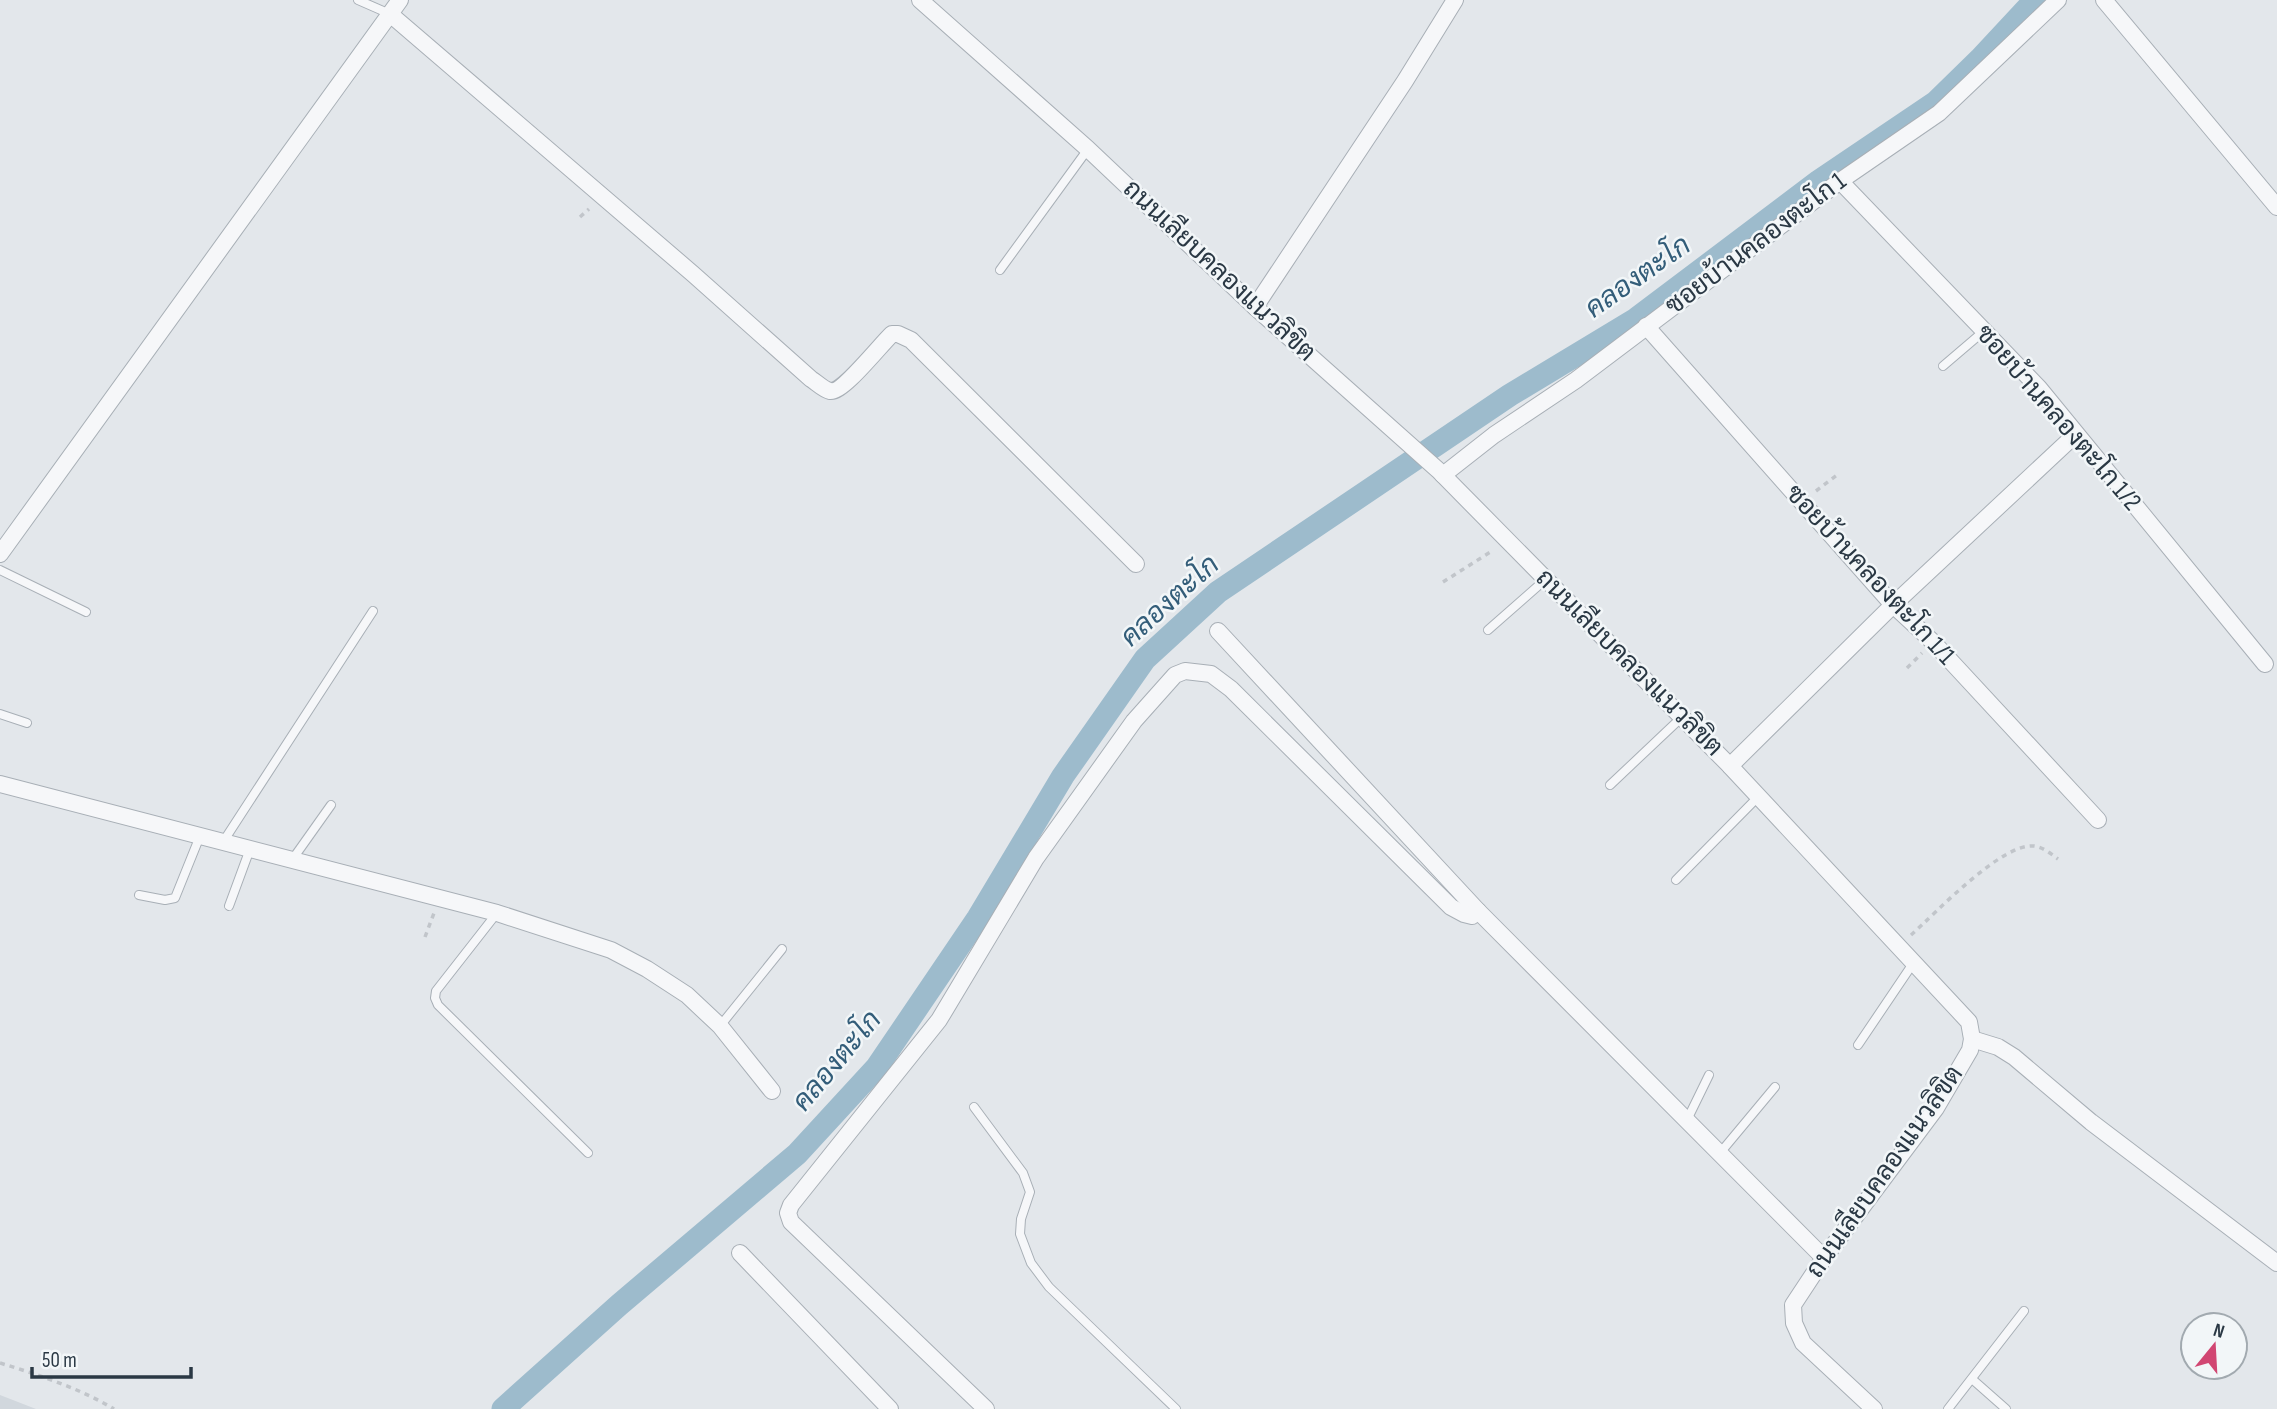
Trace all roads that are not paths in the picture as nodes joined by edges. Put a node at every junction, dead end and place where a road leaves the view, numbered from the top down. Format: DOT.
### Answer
graph roads {
  1 [pos="358,0"];
  2 [pos="400,0"];
  3 [pos="920,0"];
  4 [pos="1455,0"];
  5 [pos="2059,0"];
  6 [pos="2104,0"];
  7 [pos="390,14"];
  8 [pos="1088,149"];
  9 [pos="1840,181"];
  10 [pos="2277,206"];
  11 [pos="1000,270"];
  12 [pos="1255,307"];
  13 [pos="1646,326"];
  14 [pos="1984,331"];
  15 [pos="1943,366"];
  16 [pos="2076,434"];
  17 [pos="1441,472"];
  18 [pos="0,554"];
  19 [pos="1136,564"];
  20 [pos="0,570"];
  21 [pos="1546,579"];
  22 [pos="1893,606"];
  23 [pos="373,611"];
  24 [pos="86,612"];
  25 [pos="1488,630"];
  26 [pos="1218,631"];
  27 [pos="2265,664"];
  28 [pos="0,714"];
  29 [pos="1682,717"];
  30 [pos="27,723"];
  31 [pos="1731,766"];
  32 [pos="0,784"];
  33 [pos="1610,785"];
  34 [pos="1759,796"];
  35 [pos="331,805"];
  36 [pos="2098,820"];
  37 [pos="200,836"];
  38 [pos="223,842"];
  39 [pos="250,849"];
  40 [pos="292,860"];
  41 [pos="1675,880"];
  42 [pos="139,895"];
  43 [pos="229,906"];
  44 [pos="1478,911"];
  45 [pos="498,914"];
  46 [pos="782,949"];
  47 [pos="1914,962"];
  48 [pos="719,1026"];
  49 [pos="1972,1039"];
  50 [pos="1858,1045"];
  51 [pos="1709,1076"];
  52 [pos="1775,1087"];
  53 [pos="772,1091"];
  54 [pos="974,1107"];
  55 [pos="1687,1120"];
  56 [pos="588,1153"];
  57 [pos="1720,1153"];
  58 [pos="740,1253"];
  59 [pos="1824,1258"];
  60 [pos="2277,1263"];
  61 [pos="2024,1311"];
  62 [pos="1972,1378"];
  63 [pos="890,1409"];
  64 [pos="986,1409"];
  65 [pos="1176,1409"];
  66 [pos="1874,1409"];
  67 [pos="1948,1409"];
  68 [pos="2006,1409"];
  1 -- 7 [label="lane"];
  2 -- 7 [label="street"];
  3 -- 8 [label="street, ถนนเลียบคลองแนวลิขิต"];
  4 -- 12 [label="street"];
  5 -- 9 [label="street, ซอยบ้านคลองตะโก 1"];
  6 -- 10 [label="street"];
  7 -- 18 [label="street"];
  7 -- 19 [label="street"];
  8 -- 11 [label="lane"];
  8 -- 12 [label="street, ถนนเลียบคลองแนวลิขิต"];
  9 -- 13 [label="street, ซอยบ้านคลองตะโก 1"];
  9 -- 14 [label="street, ซอยบ้านคลองตะโก 1/2"];
  12 -- 17 [label="street, ถนนเลียบคลองแนวลิขิต"];
  13 -- 17 [label="street, ซอยบ้านคลองตะโก 1"];
  13 -- 22 [label="street, ซอยบ้านคลองตะโก 1/1"];
  14 -- 15 [label="lane"];
  14 -- 16 [label="street, ซอยบ้านคลองตะโก 1/2"];
  16 -- 22 [label="street"];
  16 -- 27 [label="street, ซอยบ้านคลองตะโก 1/2"];
  17 -- 21 [label="street, ถนนเลียบคลองแนวลิขิต"];
  20 -- 24 [label="lane"];
  21 -- 25 [label="lane"];
  21 -- 29 [label="street, ถนนเลียบคลองแนวลิขิต"];
  22 -- 31 [label="street"];
  22 -- 36 [label="street, ซอยบ้านคลองตะโก 1/1"];
  23 -- 38 [label="lane"];
  26 -- 44 [label="street"];
  28 -- 30 [label="lane"];
  29 -- 31 [label="street, ถนนเลียบคลองแนวลิขิต"];
  29 -- 33 [label="lane"];
  31 -- 34 [label="street, ถนนเลียบคลองแนวลิขิต"];
  32 -- 37 [label="street"];
  34 -- 41 [label="lane"];
  34 -- 47 [label="street, ถนนเลียบคลองแนวลิขิต"];
  35 -- 40 [label="lane"];
  37 -- 38 [label="street"];
  37 -- 42 [label="lane"];
  38 -- 39 [label="street"];
  39 -- 40 [label="street"];
  39 -- 43 [label="lane"];
  40 -- 45 [label="street"];
  44 -- 55 [label="street"];
  44 -- 64 [label="street"];
  45 -- 48 [label="street"];
  45 -- 56 [label="lane"];
  46 -- 48 [label="lane"];
  47 -- 49 [label="street, ถนนเลียบคลองแนวลิขิต"];
  47 -- 50 [label="lane"];
  48 -- 53 [label="street"];
  49 -- 59 [label="street, ถนนเลียบคลองแนวลิขิต"];
  49 -- 60 [label="street"];
  51 -- 55 [label="lane"];
  52 -- 57 [label="lane"];
  54 -- 65 [label="lane"];
  55 -- 57 [label="street"];
  57 -- 59 [label="street"];
  58 -- 63 [label="street"];
  59 -- 66 [label="street, ถนนเลียบคลองแนวลิขิต"];
  61 -- 62 [label="lane"];
  62 -- 67 [label="lane"];
  62 -- 68 [label="lane"];
}
